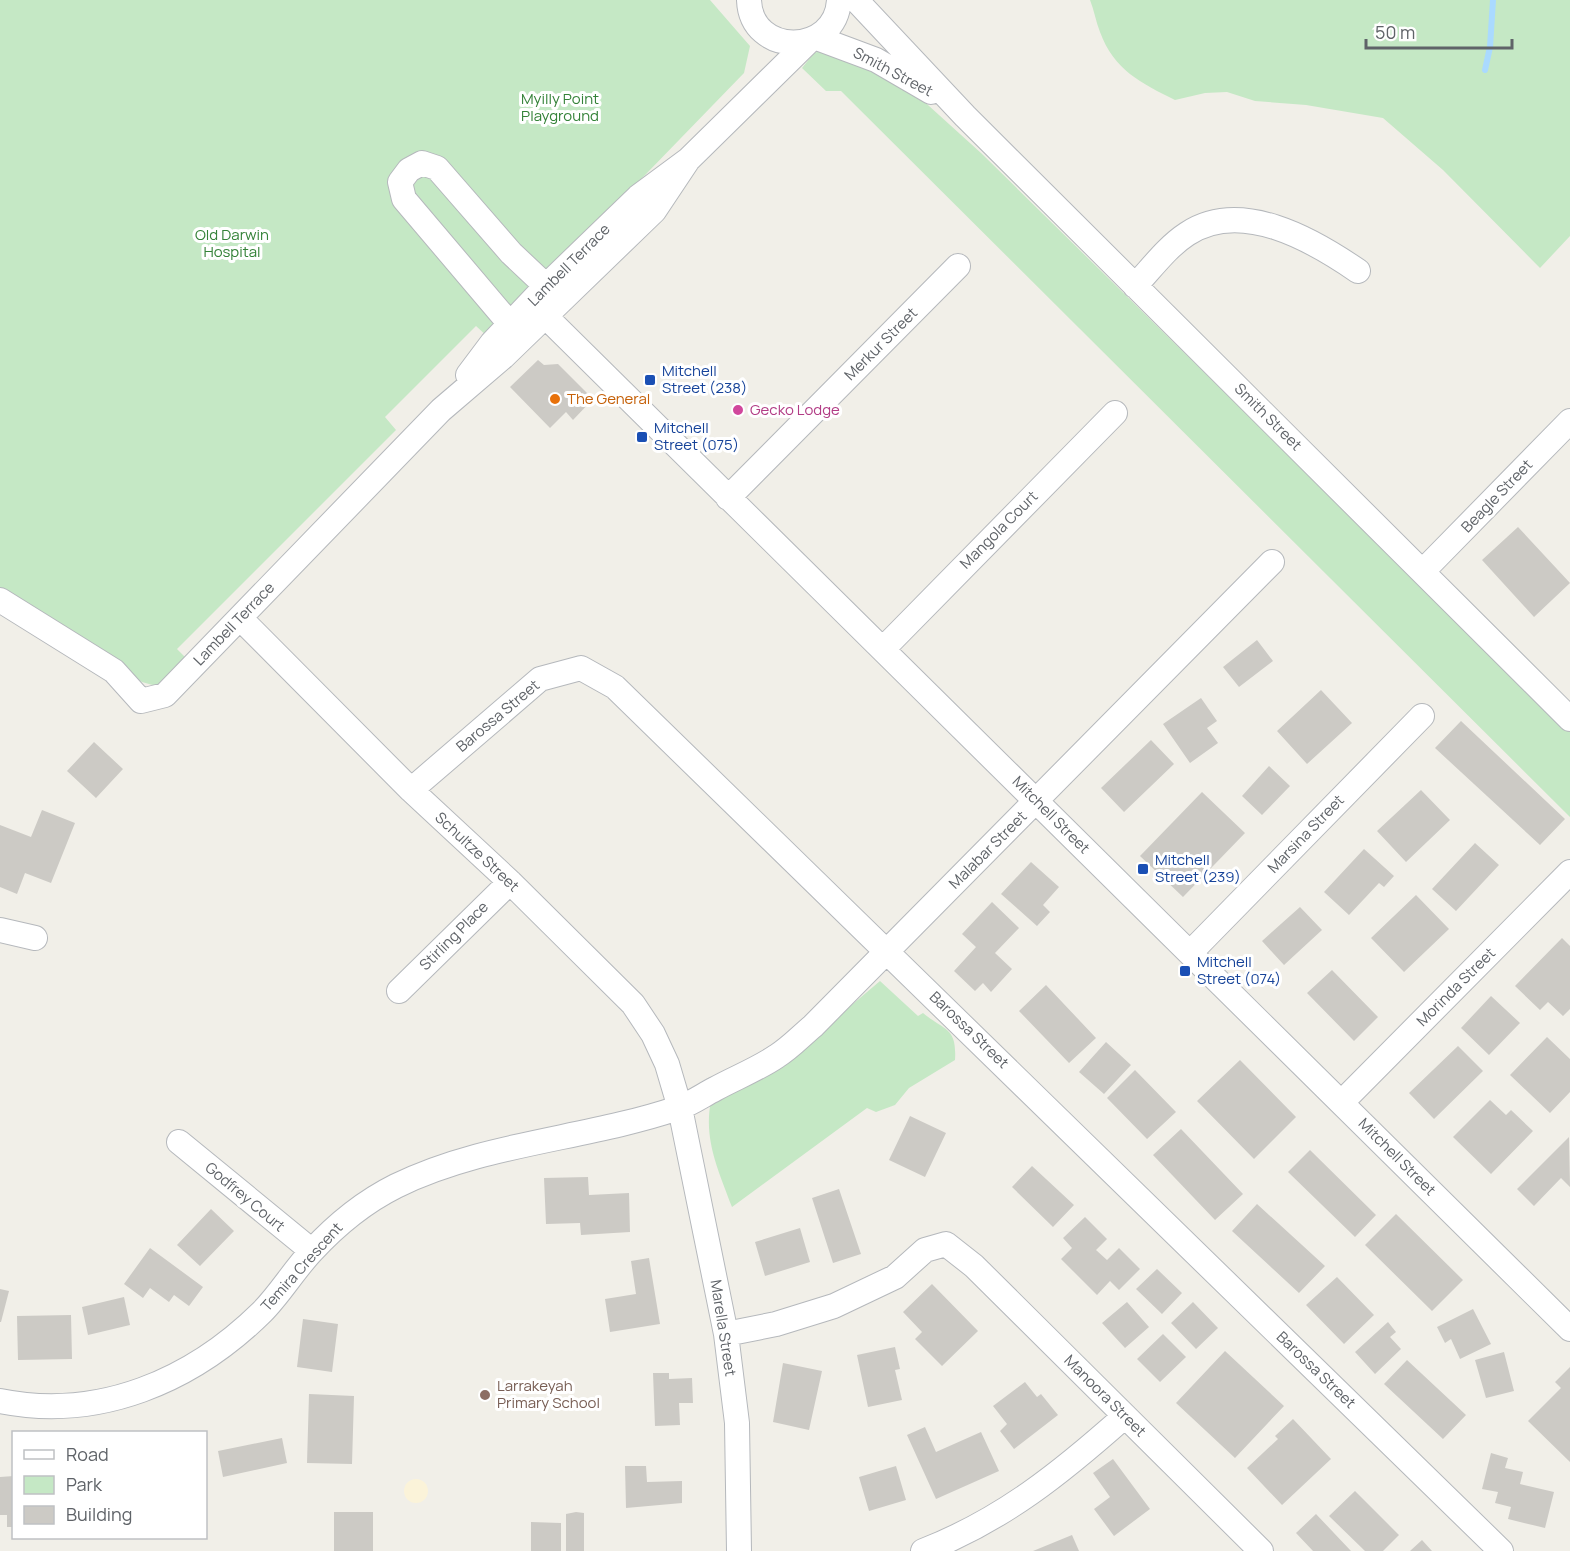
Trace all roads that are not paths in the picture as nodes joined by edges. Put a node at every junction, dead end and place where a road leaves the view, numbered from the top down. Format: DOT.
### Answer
graph roads {
  1 [pos="839,0"];
  2 [pos="856,0"];
  3 [pos="751,12"];
  4 [pos="812,40"];
  5 [pos="756,92"];
  6 [pos="965,116"];
  7 [pos="958,266"];
  8 [pos="1358,271"];
  9 [pos="1135,286"];
  10 [pos="541,301"];
  11 [pos="510,324"];
  12 [pos="441,410"];
  13 [pos="1115,413"];
  14 [pos="1570,421"];
  15 [pos="728,498"];
  16 [pos="1272,562"];
  17 [pos="1423,571"];
  18 [pos="0,600"];
  19 [pos="240,618"];
  20 [pos="884,648"];
  21 [pos="1422,716"];
  22 [pos="1570,719"];
  23 [pos="411,790"];
  24 [pos="1037,801"];
  25 [pos="1570,872"];
  26 [pos="510,882"];
  27 [pos="0,930"];
  28 [pos="34,938"];
  29 [pos="888,951"];
  30 [pos="1190,953"];
  31 [pos="399,991"];
  32 [pos="1342,1102"];
  33 [pos="680,1108"];
  34 [pos="179,1142"];
  35 [pos="312,1251"];
  36 [pos="1570,1329"];
  37 [pos="726,1334"];
  38 [pos="0,1401"];
  39 [pos="1125,1416"];
  40 [pos="739,1551"];
  41 [pos="923,1551"];
  42 [pos="1261,1551"];
  43 [pos="1501,1551"];
  1 -- 4 [label="street, Lambell Terrace"];
  2 -- 6 [label="street, Smith Street"];
  3 -- 4 [label="street, Smith Street"];
  3 -- 5 [label="street, Lambell Terrace"];
  4 -- 5 [label="street, Lambell Terrace"];
  4 -- 6 [label="street, Smith Street"];
  5 -- 10 [label="street, Lambell Terrace"];
  6 -- 9 [label="street, Smith Street"];
  7 -- 15 [label="street, Merkur Street"];
  8 -- 9 [label="street"];
  9 -- 17 [label="street, Smith Street"];
  10 -- 11 [label="street, Lambell Terrace"];
  10 -- 11 [label="street, Mitchell Street"];
  10 -- 12 [label="street, Lambell Terrace"];
  10 -- 15 [label="street, Mitchell Street"];
  11 -- 12 [label="street, Lambell Terrace"];
  12 -- 19 [label="street, Lambell Terrace"];
  13 -- 20 [label="street, Mangola Court"];
  14 -- 17 [label="street, Beagle Street"];
  15 -- 20 [label="street, Mitchell Street"];
  16 -- 24 [label="street, Malabar Street"];
  17 -- 22 [label="street, Smith Street"];
  18 -- 19 [label="street, Lambell Terrace"];
  19 -- 23 [label="street, Schultze Street"];
  20 -- 24 [label="street, Mitchell Street"];
  21 -- 30 [label="street, Marsina Street"];
  23 -- 26 [label="street, Schultze Street"];
  23 -- 29 [label="street, Barossa Street"];
  24 -- 29 [label="street, Malabar Street"];
  24 -- 30 [label="street, Mitchell Street"];
  25 -- 32 [label="street, Morinda Street"];
  26 -- 31 [label="street, Stirling Place"];
  26 -- 33 [label="street, Schultze Street"];
  27 -- 28 [label="street"];
  29 -- 33 [label="street, Malabar Street"];
  29 -- 43 [label="street, Barossa Street"];
  30 -- 32 [label="street, Mitchell Street"];
  32 -- 36 [label="street, Mitchell Street"];
  33 -- 35 [label="street, Temira Crescent"];
  33 -- 37 [label="street, Marella Street"];
  34 -- 35 [label="street, Godfrey Court"];
  35 -- 38 [label="street, Temira Crescent"];
  37 -- 39 [label="street, Manoora Street"];
  37 -- 40 [label="street, Marella Street"];
  39 -- 41 [label="street"];
  39 -- 42 [label="street, Manoora Street"];
}
